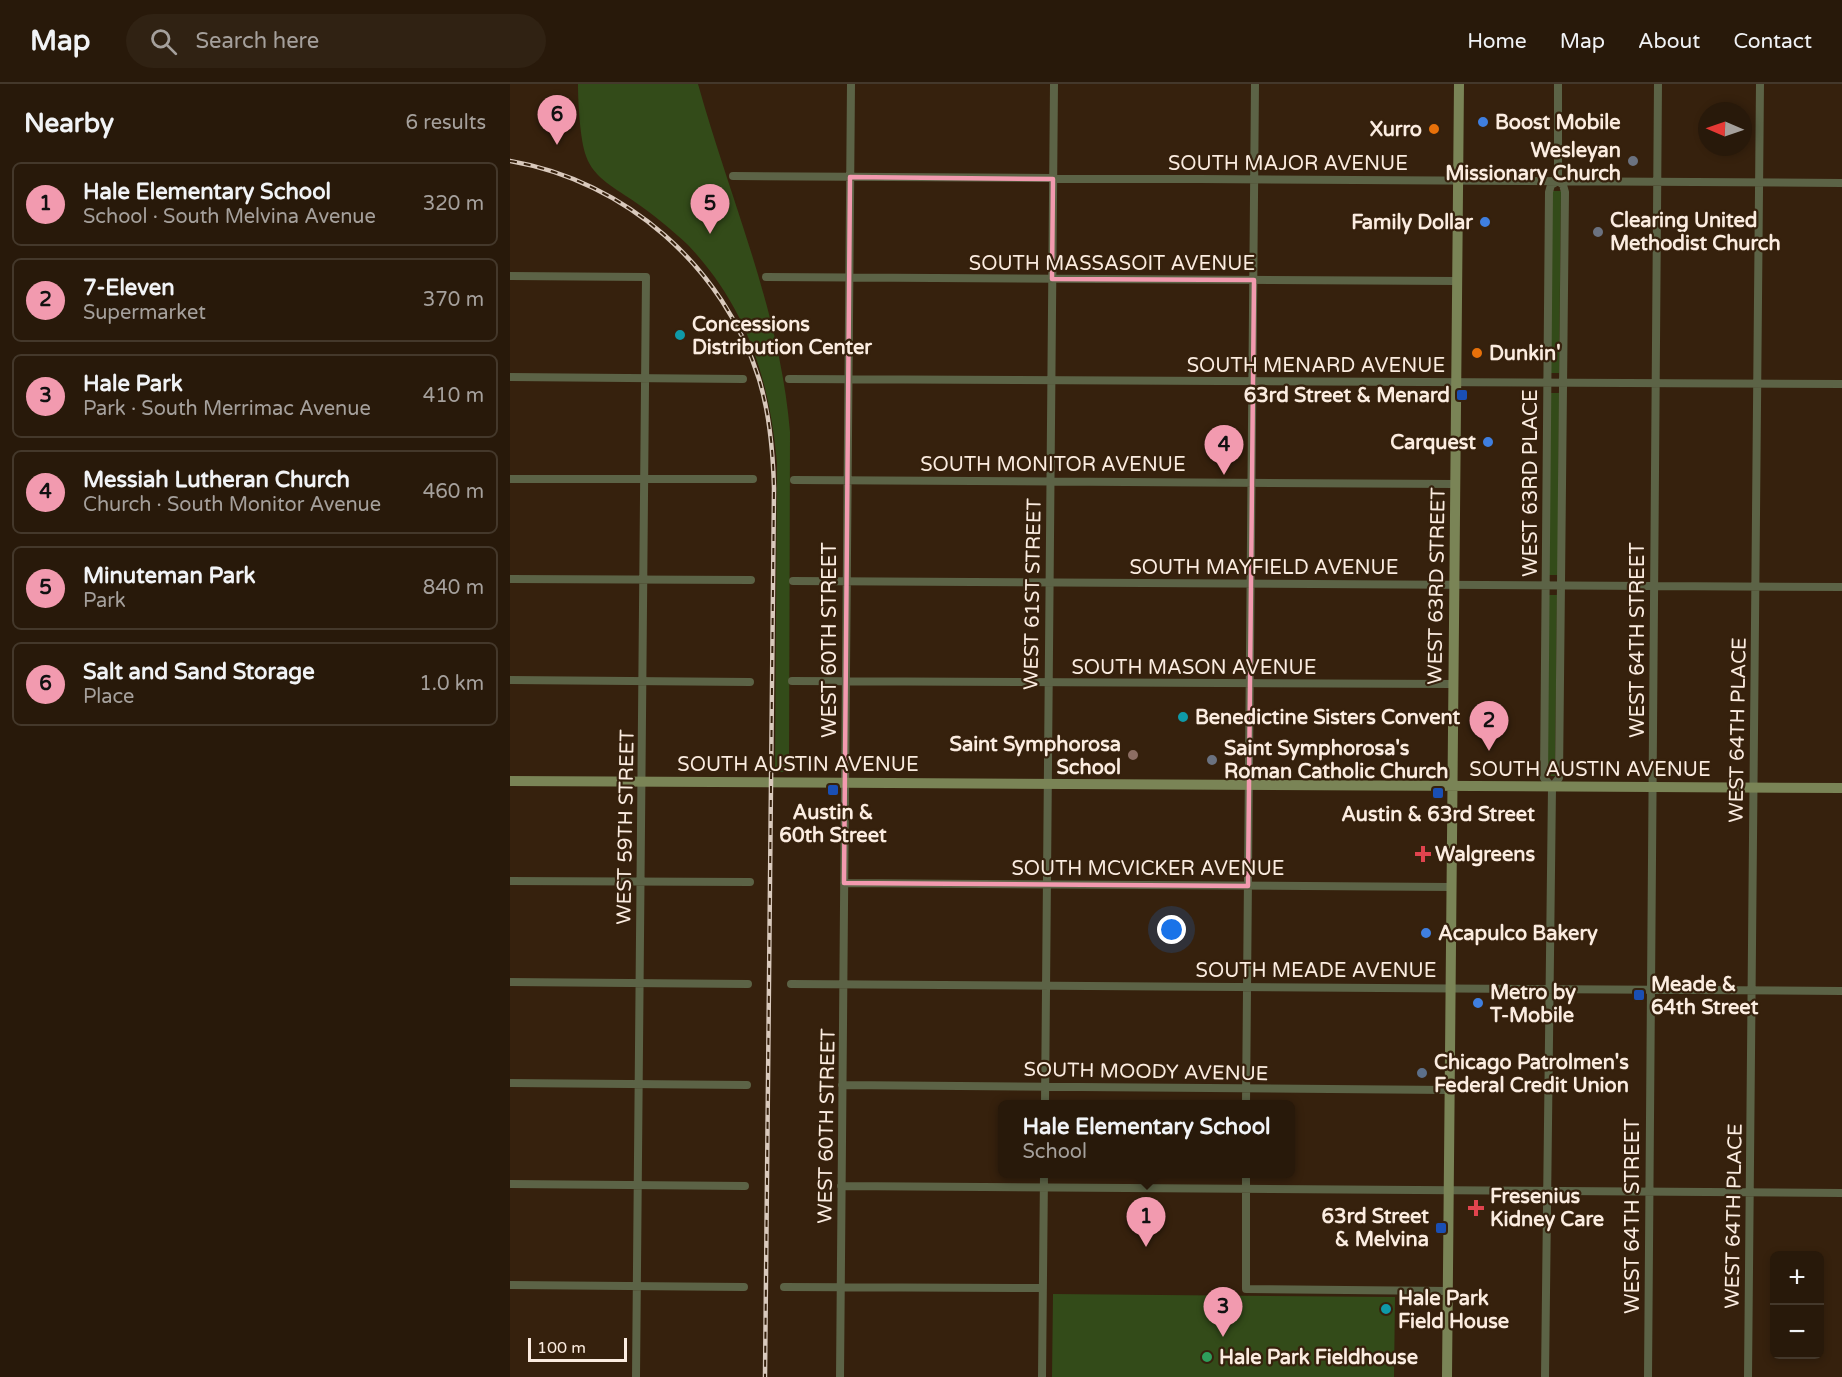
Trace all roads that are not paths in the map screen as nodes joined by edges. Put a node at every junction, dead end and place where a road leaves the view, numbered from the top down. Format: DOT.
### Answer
graph roads {
  1 [pos="851,84"];
  2 [pos="1054,84"];
  3 [pos="1255,84"];
  4 [pos="1459,84"];
  5 [pos="1558,84"];
  6 [pos="1658,84"];
  7 [pos="1760,84"];
  8 [pos="734,176"];
  9 [pos="850,177"];
  10 [pos="1053,179"];
  11 [pos="1255,179"];
  12 [pos="1458,181"];
  13 [pos="1558,181"];
  14 [pos="1657,182"];
  15 [pos="1759,182"];
  16 [pos="1842,183"];
  17 [pos="510,276"];
  18 [pos="766,278"];
  19 [pos="849,278"];
  20 [pos="1052,279"];
  21 [pos="1254,280"];
  22 [pos="1457,281"];
  23 [pos="510,377"];
  24 [pos="645,378"];
  25 [pos="743,379"];
  26 [pos="789,379"];
  27 [pos="848,379"];
  28 [pos="1051,381"];
  29 [pos="1253,381"];
  30 [pos="1456,382"];
  31 [pos="1547,383"];
  32 [pos="1563,383"];
  33 [pos="1656,383"];
  34 [pos="1757,384"];
  35 [pos="1842,384"];
  36 [pos="510,479"];
  37 [pos="645,479"];
  38 [pos="753,479"];
  39 [pos="794,480"];
  40 [pos="847,480"];
  41 [pos="1050,480"];
  42 [pos="1252,482"];
  43 [pos="1455,484"];
  44 [pos="510,579"];
  45 [pos="644,580"];
  46 [pos="751,580"];
  47 [pos="793,581"];
  48 [pos="846,581"];
  49 [pos="1049,582"];
  50 [pos="1251,583"];
  51 [pos="1454,585"];
  52 [pos="1545,585"];
  53 [pos="1561,585"];
  54 [pos="1654,586"];
  55 [pos="1755,586"];
  56 [pos="1842,586"];
  57 [pos="510,680"];
  58 [pos="643,680"];
  59 [pos="750,681"];
  60 [pos="792,681"];
  61 [pos="846,682"];
  62 [pos="1048,682"];
  63 [pos="1250,683"];
  64 [pos="1453,684"];
  65 [pos="510,781"];
  66 [pos="642,782"];
  67 [pos="845,783"];
  68 [pos="1047,784"];
  69 [pos="1249,785"];
  70 [pos="1452,786"];
  71 [pos="1552,787"];
  72 [pos="1652,787"];
  73 [pos="1753,788"];
  74 [pos="1842,788"];
  75 [pos="510,881"];
  76 [pos="640,882"];
  77 [pos="750,882"];
  78 [pos="844,883"];
  79 [pos="1046,884"];
  80 [pos="1248,886"];
  81 [pos="1451,887"];
  82 [pos="510,982"];
  83 [pos="640,983"];
  84 [pos="748,984"];
  85 [pos="790,984"];
  86 [pos="844,984"];
  87 [pos="1046,985"];
  88 [pos="1247,986"];
  89 [pos="1451,987"];
  90 [pos="1550,988"];
  91 [pos="1651,989"];
  92 [pos="1752,990"];
  93 [pos="1842,990"];
  94 [pos="510,1083"];
  95 [pos="639,1084"];
  96 [pos="747,1085"];
  97 [pos="842,1085"];
  98 [pos="1045,1086"];
  99 [pos="1246,1089"];
  100 [pos="1449,1090"];
  101 [pos="1045,1100"];
  102 [pos="1246,1100"];
  103 [pos="1044,1178"];
  104 [pos="1246,1178"];
  105 [pos="510,1184"];
  106 [pos="638,1185"];
  107 [pos="745,1186"];
  108 [pos="841,1186"];
  109 [pos="1044,1186"];
  110 [pos="1246,1188"];
  111 [pos="1449,1190"];
  112 [pos="1547,1191"];
  113 [pos="1649,1191"];
  114 [pos="1750,1191"];
  115 [pos="1842,1193"];
  116 [pos="510,1285"];
  117 [pos="637,1286"];
  118 [pos="841,1286"];
  119 [pos="744,1287"];
  120 [pos="784,1287"];
  121 [pos="1042,1288"];
  122 [pos="1448,1291"];
  123 [pos="636,1377"];
  124 [pos="840,1377"];
  125 [pos="1041,1377"];
  126 [pos="1447,1377"];
  127 [pos="1545,1377"];
  128 [pos="1648,1377"];
  129 [pos="1748,1377"];
  1 -- 9 [label="street, WEST 60TH STREET"];
  2 -- 10 [label="street, WEST 61ST STREET"];
  3 -- 11 [label="street"];
  4 -- 12 [label="street, WEST 63RD STREET"];
  5 -- 13 [label="street, WEST 63RD PLACE"];
  6 -- 14 [label="street, WEST 64TH STREET"];
  7 -- 15 [label="street, WEST 64TH PLACE"];
  8 -- 9 [label="street, SOUTH MAJOR AVENUE"];
  9 -- 10 [label="street, SOUTH MAJOR AVENUE"];
  9 -- 19 [label="street, WEST 60TH STREET"];
  10 -- 11 [label="street, SOUTH MAJOR AVENUE"];
  10 -- 20 [label="street, WEST 61ST STREET"];
  11 -- 12 [label="street, SOUTH MAJOR AVENUE"];
  11 -- 21 [label="street"];
  12 -- 13 [label="street, SOUTH MAJOR AVENUE"];
  12 -- 22 [label="street, WEST 63RD STREET"];
  13 -- 14 [label="street, SOUTH MAJOR AVENUE"];
  13 -- 31 [label="street, WEST 63RD PLACE"];
  13 -- 32 [label="street, WEST 63RD PLACE"];
  14 -- 15 [label="street, SOUTH MAJOR AVENUE"];
  14 -- 33 [label="street, WEST 64TH STREET"];
  15 -- 16 [label="street, SOUTH MAJOR AVENUE"];
  15 -- 34 [label="street, WEST 64TH PLACE"];
  17 -- 24 [label="street, WEST 59TH STREET"];
  18 -- 19 [label="street, SOUTH MASSASOIT AVENUE"];
  19 -- 20 [label="street, SOUTH MASSASOIT AVENUE"];
  19 -- 27 [label="street, WEST 60TH STREET"];
  20 -- 21 [label="street, SOUTH MASSASOIT AVENUE"];
  20 -- 28 [label="street, WEST 61ST STREET"];
  21 -- 22 [label="street, SOUTH MASSASOIT AVENUE"];
  21 -- 29 [label="street"];
  22 -- 30 [label="street, WEST 63RD STREET"];
  23 -- 24 [label="street"];
  24 -- 25 [label="street"];
  24 -- 37 [label="street, WEST 59TH STREET"];
  26 -- 27 [label="street, SOUTH MENARD AVENUE"];
  27 -- 28 [label="street, SOUTH MENARD AVENUE"];
  27 -- 40 [label="street, WEST 60TH STREET"];
  28 -- 29 [label="street, SOUTH MENARD AVENUE"];
  28 -- 41 [label="street, WEST 61ST STREET"];
  29 -- 30 [label="street, SOUTH MENARD AVENUE"];
  29 -- 42 [label="street"];
  30 -- 31 [label="street, SOUTH MENARD AVENUE"];
  30 -- 43 [label="street, WEST 63RD STREET"];
  31 -- 32 [label="street, SOUTH MENARD AVENUE"];
  31 -- 52 [label="street, WEST 63RD PLACE"];
  32 -- 33 [label="street, SOUTH MENARD AVENUE"];
  32 -- 53 [label="street, WEST 63RD PLACE"];
  33 -- 34 [label="street, SOUTH MENARD AVENUE"];
  33 -- 54 [label="street, WEST 64TH STREET"];
  34 -- 35 [label="street, SOUTH MENARD AVENUE"];
  34 -- 55 [label="street, WEST 64TH PLACE"];
  36 -- 37 [label="street"];
  37 -- 38 [label="street"];
  37 -- 45 [label="street, WEST 59TH STREET"];
  39 -- 40 [label="street, SOUTH MONITOR AVENUE"];
  40 -- 41 [label="street, SOUTH MONITOR AVENUE"];
  40 -- 48 [label="street, WEST 60TH STREET"];
  41 -- 42 [label="street, SOUTH MONITOR AVENUE"];
  41 -- 49 [label="street, WEST 61ST STREET"];
  42 -- 43 [label="street, SOUTH MONITOR AVENUE"];
  42 -- 50 [label="street"];
  43 -- 51 [label="street, WEST 63RD STREET"];
  44 -- 45 [label="street"];
  45 -- 46 [label="street"];
  45 -- 58 [label="street, WEST 59TH STREET"];
  47 -- 48 [label="street, SOUTH MAYFIELD AVENUE"];
  48 -- 49 [label="street, SOUTH MAYFIELD AVENUE"];
  48 -- 61 [label="street, WEST 60TH STREET"];
  49 -- 50 [label="street, SOUTH MAYFIELD AVENUE"];
  49 -- 62 [label="street, WEST 61ST STREET"];
  50 -- 51 [label="street, SOUTH MAYFIELD AVENUE"];
  50 -- 63 [label="street"];
  51 -- 52 [label="street, SOUTH MAYFIELD AVENUE"];
  51 -- 64 [label="street, WEST 63RD STREET"];
  52 -- 53 [label="street, SOUTH MAYFIELD AVENUE"];
  52 -- 71 [label="street, WEST 63RD PLACE"];
  53 -- 54 [label="street, SOUTH MAYFIELD AVENUE"];
  53 -- 71 [label="street, WEST 63RD PLACE"];
  54 -- 55 [label="street, SOUTH MAYFIELD AVENUE"];
  54 -- 72 [label="street, WEST 64TH STREET"];
  55 -- 56 [label="street, SOUTH MAYFIELD AVENUE"];
  55 -- 73 [label="street, WEST 64TH PLACE"];
  57 -- 58 [label="street"];
  58 -- 59 [label="street"];
  58 -- 66 [label="street, WEST 59TH STREET"];
  60 -- 61 [label="street, SOUTH MASON AVENUE"];
  61 -- 62 [label="street, SOUTH MASON AVENUE"];
  61 -- 67 [label="street, WEST 60TH STREET"];
  62 -- 63 [label="street, SOUTH MASON AVENUE"];
  62 -- 68 [label="street, WEST 61ST STREET"];
  63 -- 64 [label="street, SOUTH MASON AVENUE"];
  63 -- 69 [label="street"];
  64 -- 70 [label="street, WEST 63RD STREET"];
  65 -- 66 [label="street, SOUTH AUSTIN AVENUE"];
  66 -- 67 [label="street, SOUTH AUSTIN AVENUE"];
  66 -- 76 [label="street, WEST 59TH STREET"];
  67 -- 68 [label="street, SOUTH AUSTIN AVENUE"];
  67 -- 78 [label="street, WEST 60TH STREET"];
  68 -- 69 [label="street, SOUTH AUSTIN AVENUE"];
  68 -- 79 [label="street, WEST 61ST STREET"];
  69 -- 70 [label="street, SOUTH AUSTIN AVENUE"];
  69 -- 80 [label="street"];
  70 -- 71 [label="street, SOUTH AUSTIN AVENUE"];
  70 -- 81 [label="street, WEST 63RD STREET"];
  71 -- 72 [label="street, SOUTH AUSTIN AVENUE"];
  71 -- 90 [label="street, WEST 63RD PLACE"];
  72 -- 73 [label="street, SOUTH AUSTIN AVENUE"];
  72 -- 91 [label="street, WEST 64TH STREET"];
  73 -- 74 [label="street, SOUTH AUSTIN AVENUE"];
  73 -- 92 [label="street, WEST 64TH PLACE"];
  75 -- 76 [label="street"];
  76 -- 77 [label="street"];
  76 -- 83 [label="street, WEST 59TH STREET"];
  78 -- 79 [label="street, SOUTH MCVICKER AVENUE"];
  78 -- 86 [label="street, WEST 60TH STREET"];
  79 -- 80 [label="street, SOUTH MCVICKER AVENUE"];
  79 -- 87 [label="street, WEST 61ST STREET"];
  80 -- 81 [label="street, SOUTH MCVICKER AVENUE"];
  80 -- 88 [label="street"];
  81 -- 89 [label="street, WEST 63RD STREET"];
  82 -- 83 [label="street"];
  83 -- 84 [label="street"];
  83 -- 95 [label="street, WEST 59TH STREET"];
  85 -- 86 [label="street, SOUTH MEADE AVENUE"];
  86 -- 87 [label="street, SOUTH MEADE AVENUE"];
  86 -- 97 [label="street, WEST 60TH STREET"];
  87 -- 88 [label="street, SOUTH MEADE AVENUE"];
  87 -- 98 [label="street, WEST 61ST STREET"];
  88 -- 89 [label="street, SOUTH MEADE AVENUE"];
  88 -- 99 [label="street"];
  89 -- 90 [label="street, SOUTH MEADE AVENUE"];
  89 -- 100 [label="street, WEST 63RD STREET"];
  90 -- 91 [label="street, SOUTH MEADE AVENUE"];
  90 -- 112 [label="street, WEST 63RD PLACE"];
  91 -- 92 [label="street, SOUTH MEADE AVENUE"];
  91 -- 113 [label="street, WEST 64TH STREET"];
  92 -- 93 [label="street, SOUTH MEADE AVENUE"];
  92 -- 114 [label="street, WEST 64TH PLACE"];
  94 -- 95 [label="street"];
  95 -- 96 [label="street"];
  95 -- 106 [label="street, WEST 59TH STREET"];
  97 -- 98 [label="street, SOUTH MOODY AVENUE"];
  97 -- 108 [label="street, WEST 60TH STREET"];
  98 -- 99 [label="street, SOUTH MOODY AVENUE"];
  98 -- 101 [label="street, WEST 61ST STREET"];
  99 -- 100 [label="street, SOUTH MOODY AVENUE"];
  99 -- 102 [label="street"];
  100 -- 111 [label="street, WEST 63RD STREET"];
  103 -- 109 [label="street"];
  104 -- 110 [label="street"];
  105 -- 106 [label="street"];
  106 -- 107 [label="street"];
  106 -- 117 [label="street, WEST 59TH STREET"];
  108 -- 109 [label="street"];
  108 -- 118 [label="street, WEST 60TH STREET"];
  109 -- 110 [label="street"];
  109 -- 121 [label="street"];
  110 -- 111 [label="street"];
  110 -- 122 [label="street"];
  111 -- 112 [label="street"];
  111 -- 122 [label="street, WEST 63RD STREET"];
  112 -- 113 [label="street"];
  112 -- 127 [label="street, WEST 63RD PLACE"];
  113 -- 114 [label="street"];
  113 -- 128 [label="street, WEST 64TH STREET"];
  114 -- 115 [label="street"];
  114 -- 129 [label="street, WEST 64TH PLACE"];
  116 -- 117 [label="street"];
  117 -- 119 [label="street"];
  117 -- 123 [label="street, WEST 59TH STREET"];
  118 -- 120 [label="street"];
  118 -- 121 [label="street"];
  118 -- 124 [label="street, WEST 60TH STREET"];
  121 -- 125 [label="street"];
  122 -- 126 [label="street, WEST 63RD STREET"];
}
